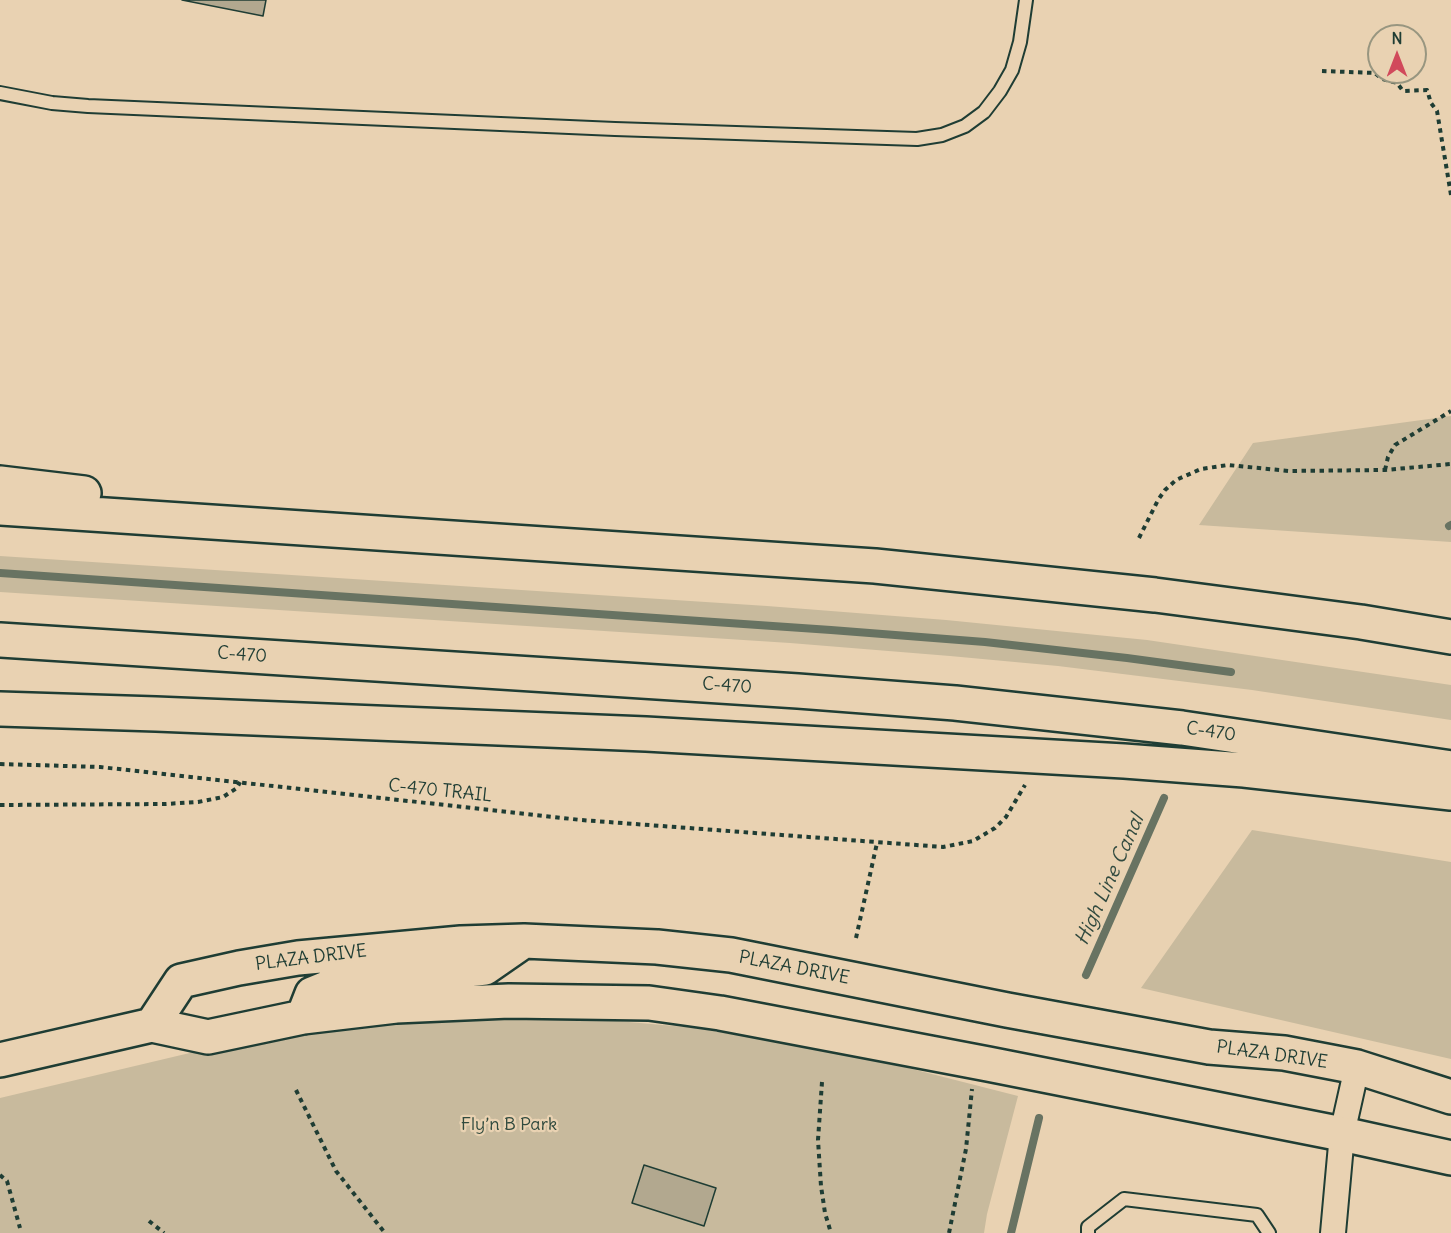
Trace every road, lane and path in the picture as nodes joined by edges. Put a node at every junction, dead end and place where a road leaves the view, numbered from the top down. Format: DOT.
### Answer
graph roads {
  1 [pos="1026,0"];
  2 [pos="1322,71"];
  3 [pos="0,93"];
  4 [pos="1451,195"];
  5 [pos="1451,411"];
  6 [pos="1451,464"];
  7 [pos="1385,470"];
  8 [pos="0,483"];
  9 [pos="0,508"];
  10 [pos="333,531"];
  11 [pos="1139,537"];
  12 [pos="1451,637"];
  13 [pos="0,640"];
  14 [pos="0,709"];
  15 [pos="0,764"];
  16 [pos="1451,768"];
  17 [pos="1027,781"];
  18 [pos="240,782"];
  19 [pos="1451,793"];
  20 [pos="0,805"];
  21 [pos="877,843"];
  22 [pos="856,938"];
  23 [pos="524,941"];
  24 [pos="303,1017"];
  25 [pos="152,1026"];
  26 [pos="0,1060"];
  27 [pos="1357,1067"];
  28 [pos="822,1082"];
  29 [pos="972,1088"];
  30 [pos="296,1090"];
  31 [pos="1451,1097"];
  32 [pos="1342,1134"];
  33 [pos="1451,1158"];
  34 [pos="0,1175"];
  35 [pos="149,1221"];
  36 [pos="20,1228"];
  37 [pos="1333,1232"];
  38 [pos="164,1233"];
  39 [pos="385,1233"];
  40 [pos="831,1233"];
  41 [pos="949,1233"];
  42 [pos="1088,1233"];
  43 [pos="1269,1233"];
  1 -- 3 [label="lane"];
  2 -- 4 [label="path"];
  5 -- 7 [label="path"];
  6 -- 7 [label="path"];
  7 -- 11 [label="path"];
  8 -- 10 [label="main road"];
  9 -- 10 [label="main road"];
  10 -- 12 [label="main road"];
  13 -- 16 [label="main road, C-470"];
  14 -- 19 [label="main road"];
  15 -- 18 [label="path, C-470 TRAIL"];
  17 -- 21 [label="path, C-470 TRAIL"];
  18 -- 20 [label="path"];
  18 -- 21 [label="path, C-470 TRAIL"];
  21 -- 22 [label="path"];
  23 -- 24 [label="main road"];
  23 -- 25 [label="main road, PLAZA DRIVE"];
  23 -- 27 [label="main road, PLAZA DRIVE"];
  24 -- 25 [label="main road"];
  24 -- 32 [label="main road"];
  25 -- 26 [label="main road"];
  27 -- 31 [label="main road, PLAZA DRIVE"];
  27 -- 32 [label="street"];
  28 -- 40 [label="path"];
  29 -- 41 [label="path"];
  30 -- 39 [label="path"];
  32 -- 33 [label="main road"];
  32 -- 37 [label="street"];
  34 -- 36 [label="path"];
  35 -- 38 [label="path"];
  42 -- 43 [label="lane"];
}
